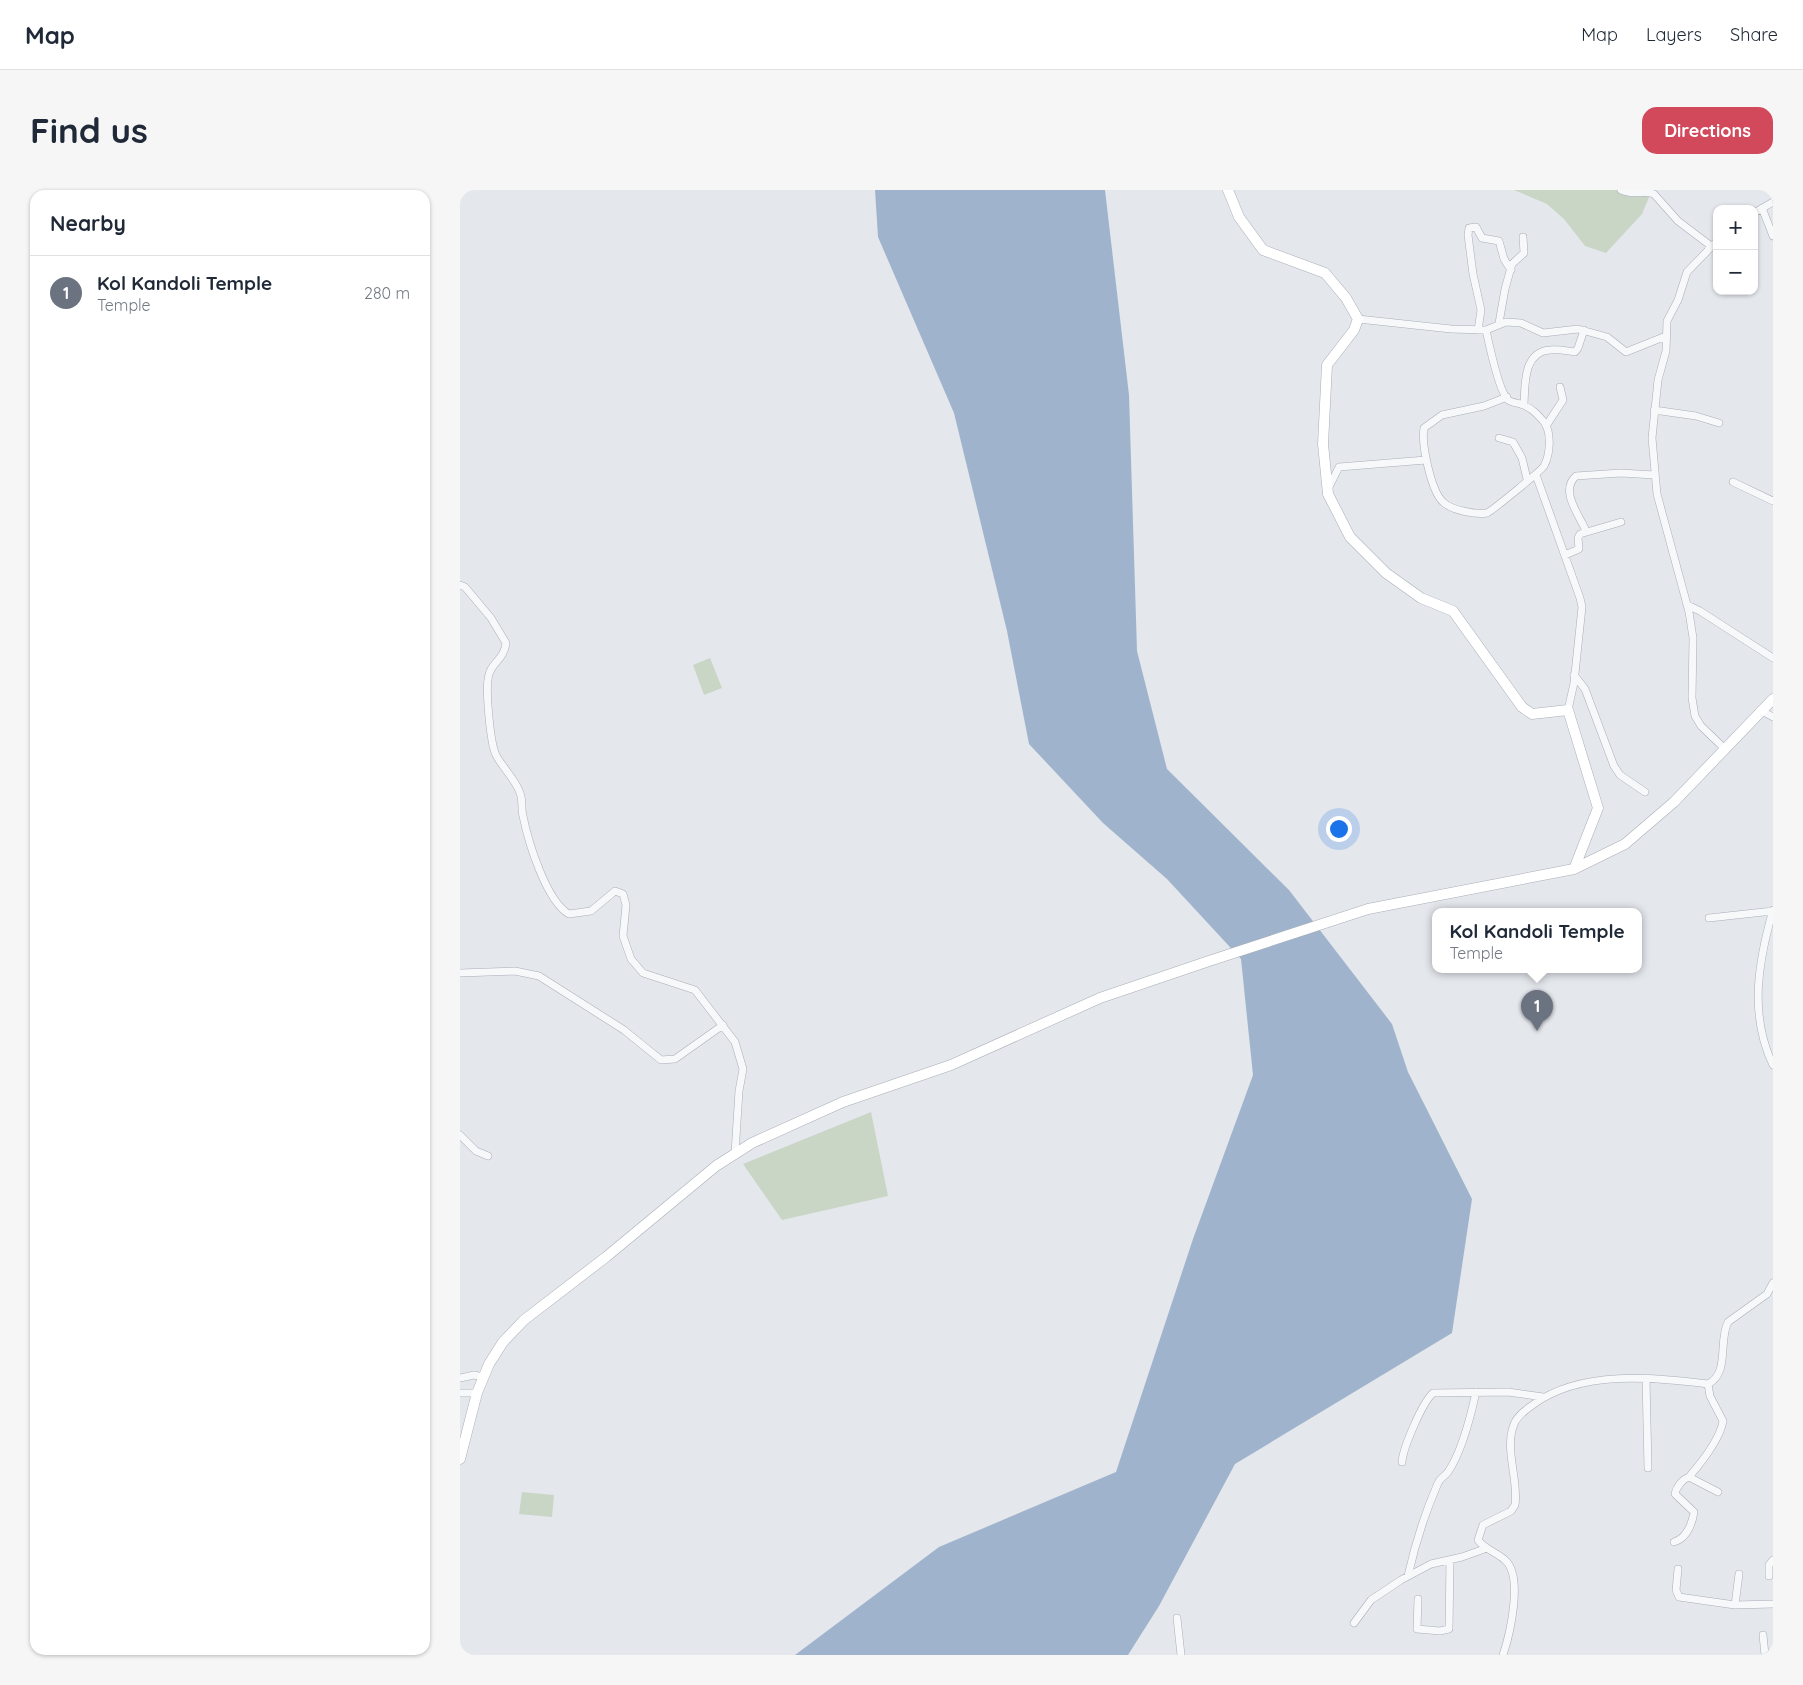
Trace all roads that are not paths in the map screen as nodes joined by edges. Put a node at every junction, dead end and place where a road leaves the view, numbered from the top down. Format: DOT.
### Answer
graph roads {
  1 [pos="1228,190"];
  2 [pos="1621,190"];
  3 [pos="1773,202"];
  4 [pos="1762,208"];
  5 [pos="1758,210"];
  6 [pos="1773,236"];
  7 [pos="1523,237"];
  8 [pos="1713,243"];
  9 [pos="1713,245"];
  10 [pos="1511,270"];
  11 [pos="1358,320"];
  12 [pos="1500,323"];
  13 [pos="1482,330"];
  14 [pos="1584,330"];
  15 [pos="1666,336"];
  16 [pos="1560,387"];
  17 [pos="1507,397"];
  18 [pos="1524,406"];
  19 [pos="1654,410"];
  20 [pos="1719,423"];
  21 [pos="1546,426"];
  22 [pos="1499,438"];
  23 [pos="1426,460"];
  24 [pos="1536,475"];
  25 [pos="1654,475"];
  26 [pos="1527,479"];
  27 [pos="1733,482"];
  28 [pos="1328,489"];
  29 [pos="1773,501"];
  30 [pos="1621,522"];
  31 [pos="1586,531"];
  32 [pos="1565,555"];
  33 [pos="460,585"];
  34 [pos="1687,605"];
  35 [pos="1773,658"];
  36 [pos="1574,675"];
  37 [pos="1772,701"];
  38 [pos="1568,710"];
  39 [pos="1760,710"];
  40 [pos="1773,717"];
  41 [pos="1725,749"];
  42 [pos="1646,792"];
  43 [pos="1574,869"];
  44 [pos="1773,911"];
  45 [pos="1709,918"];
  46 [pos="460,973"];
  47 [pos="723,1025"];
  48 [pos="1773,1065"];
  49 [pos="460,1135"];
  50 [pos="735,1153"];
  51 [pos="488,1156"];
  52 [pos="1773,1283"];
  53 [pos="460,1378"];
  54 [pos="483,1378"];
  55 [pos="1646,1378"];
  56 [pos="1708,1384"];
  57 [pos="1476,1392"];
  58 [pos="460,1393"];
  59 [pos="477,1393"];
  60 [pos="1543,1397"];
  61 [pos="460,1459"];
  62 [pos="1402,1462"];
  63 [pos="1648,1468"];
  64 [pos="1689,1478"];
  65 [pos="1718,1492"];
  66 [pos="1674,1542"];
  67 [pos="1487,1548"];
  68 [pos="1450,1560"];
  69 [pos="1773,1560"];
  70 [pos="1678,1569"];
  71 [pos="1738,1574"];
  72 [pos="1408,1576"];
  73 [pos="1769,1576"];
  74 [pos="1418,1600"];
  75 [pos="1735,1604"];
  76 [pos="1773,1604"];
  77 [pos="1177,1618"];
  78 [pos="1354,1623"];
  79 [pos="1763,1635"];
  80 [pos="1181,1655"];
  81 [pos="1503,1655"];
  82 [pos="1764,1655"];
  1 -- 11 [label="main road"];
  2 -- 8 [label="street"];
  3 -- 4 [label="street"];
  4 -- 5 [label="street"];
  4 -- 6 [label="street"];
  7 -- 10 [label="street"];
  9 -- 15 [label="street"];
  10 -- 12 [label="street"];
  10 -- 13 [label="street"];
  11 -- 13 [label="street"];
  11 -- 28 [label="main road"];
  12 -- 13 [label="street"];
  12 -- 14 [label="street"];
  13 -- 17 [label="street"];
  14 -- 15 [label="street"];
  14 -- 18 [label="street"];
  15 -- 19 [label="street"];
  16 -- 21 [label="street"];
  17 -- 18 [label="street"];
  17 -- 23 [label="street"];
  18 -- 21 [label="street"];
  19 -- 20 [label="street"];
  19 -- 25 [label="street"];
  21 -- 24 [label="street"];
  22 -- 26 [label="street"];
  23 -- 26 [label="street"];
  23 -- 28 [label="street"];
  24 -- 26 [label="street"];
  24 -- 32 [label="street"];
  25 -- 31 [label="street"];
  25 -- 34 [label="street"];
  27 -- 29 [label="street"];
  28 -- 38 [label="main road"];
  30 -- 31 [label="street"];
  31 -- 32 [label="street"];
  32 -- 36 [label="street"];
  33 -- 47 [label="street"];
  34 -- 35 [label="street"];
  34 -- 41 [label="street"];
  36 -- 38 [label="street"];
  36 -- 42 [label="street"];
  37 -- 39 [label="main road"];
  38 -- 43 [label="main road"];
  39 -- 40 [label="street"];
  39 -- 41 [label="main road"];
  41 -- 43 [label="main road"];
  43 -- 50 [label="main road"];
  44 -- 45 [label="street"];
  44 -- 48 [label="street"];
  46 -- 47 [label="street"];
  47 -- 50 [label="street"];
  49 -- 51 [label="street"];
  50 -- 54 [label="main road"];
  52 -- 56 [label="street"];
  53 -- 54 [label="street"];
  54 -- 59 [label="main road"];
  55 -- 56 [label="street"];
  55 -- 60 [label="street"];
  55 -- 63 [label="street"];
  56 -- 64 [label="street"];
  57 -- 60 [label="street"];
  57 -- 62 [label="street"];
  57 -- 72 [label="street"];
  58 -- 59 [label="street"];
  59 -- 61 [label="main road"];
  60 -- 67 [label="street"];
  64 -- 65 [label="street"];
  64 -- 66 [label="street"];
  67 -- 68 [label="street"];
  67 -- 81 [label="street"];
  68 -- 72 [label="street"];
  68 -- 74 [label="street"];
  69 -- 73 [label="street"];
  70 -- 75 [label="street"];
  71 -- 75 [label="street"];
  72 -- 78 [label="street"];
  75 -- 76 [label="street"];
  77 -- 80 [label="street"];
  79 -- 82 [label="street"];
}
